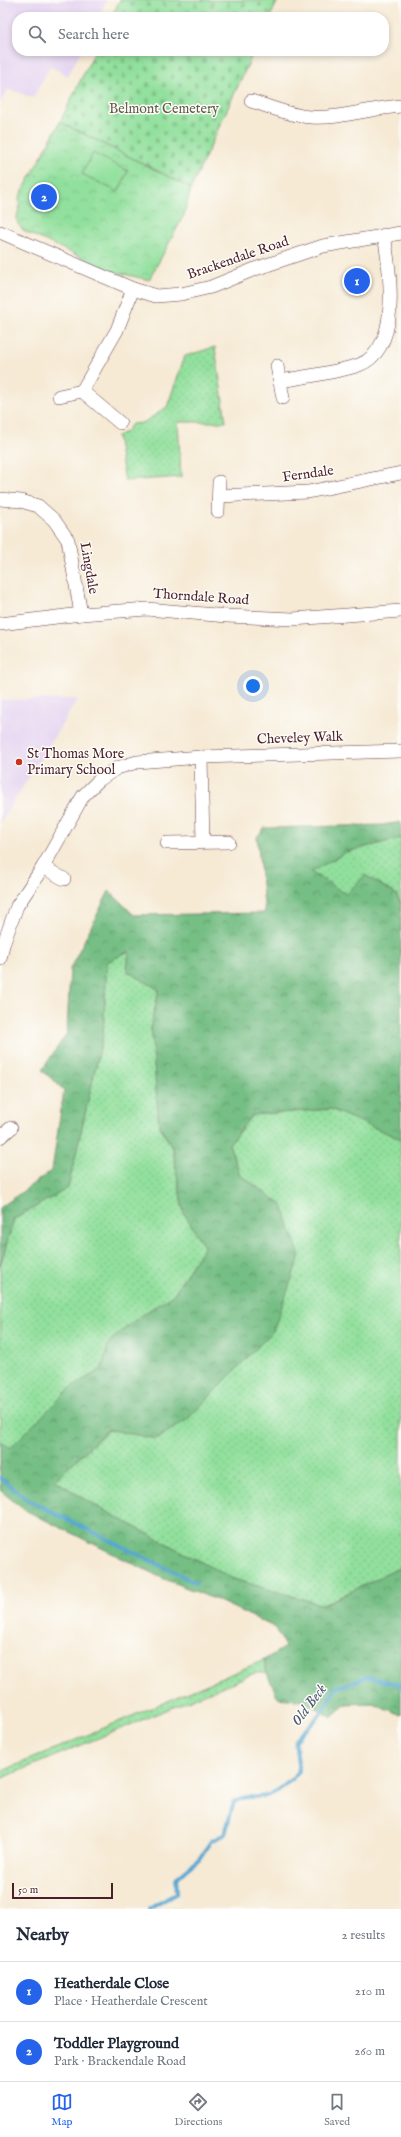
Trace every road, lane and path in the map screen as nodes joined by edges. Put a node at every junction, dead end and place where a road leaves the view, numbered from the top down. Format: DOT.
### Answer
graph roads {
  1 [pos="251,100"];
  2 [pos="401,106"];
  3 [pos="0,232"];
  4 [pos="401,233"];
  5 [pos="384,235"];
  6 [pos="133,289"];
  7 [pos="277,366"];
  8 [pos="281,381"];
  9 [pos="82,391"];
  10 [pos="59,396"];
  11 [pos="283,398"];
  12 [pos="120,423"];
  13 [pos="401,473"];
  14 [pos="219,482"];
  15 [pos="219,496"];
  16 [pos="0,499"];
  17 [pos="218,511"];
  18 [pos="401,611"];
  19 [pos="81,614"];
  20 [pos="0,624"];
  21 [pos="401,751"];
  22 [pos="201,757"];
  23 [pos="203,842"];
  24 [pos="229,842"];
  25 [pos="167,843"];
  26 [pos="43,867"];
  27 [pos="64,879"];
  28 [pos="0,959"];
  29 [pos="11,1128"];
  30 [pos="0,1137"];
  1 -- 2 [label="street"];
  3 -- 6 [label="street, Brackendale Road"];
  4 -- 5 [label="street, Brackendale Road"];
  5 -- 6 [label="street, Brackendale Road"];
  5 -- 8 [label="street"];
  6 -- 9 [label="street"];
  7 -- 8 [label="street"];
  8 -- 11 [label="street"];
  9 -- 10 [label="street"];
  9 -- 12 [label="street"];
  13 -- 15 [label="street, Ferndale"];
  14 -- 15 [label="street"];
  15 -- 17 [label="street"];
  16 -- 19 [label="street, Lingdale"];
  18 -- 19 [label="street, Thorndale Road"];
  19 -- 20 [label="street, Thorndale Road"];
  21 -- 22 [label="street, Cheveley Walk"];
  22 -- 23 [label="street"];
  22 -- 26 [label="street, Cheveley Walk"];
  23 -- 24 [label="street"];
  23 -- 25 [label="street"];
  26 -- 27 [label="street"];
  26 -- 28 [label="street, Cheveley Walk"];
  29 -- 30 [label="street"];
}
